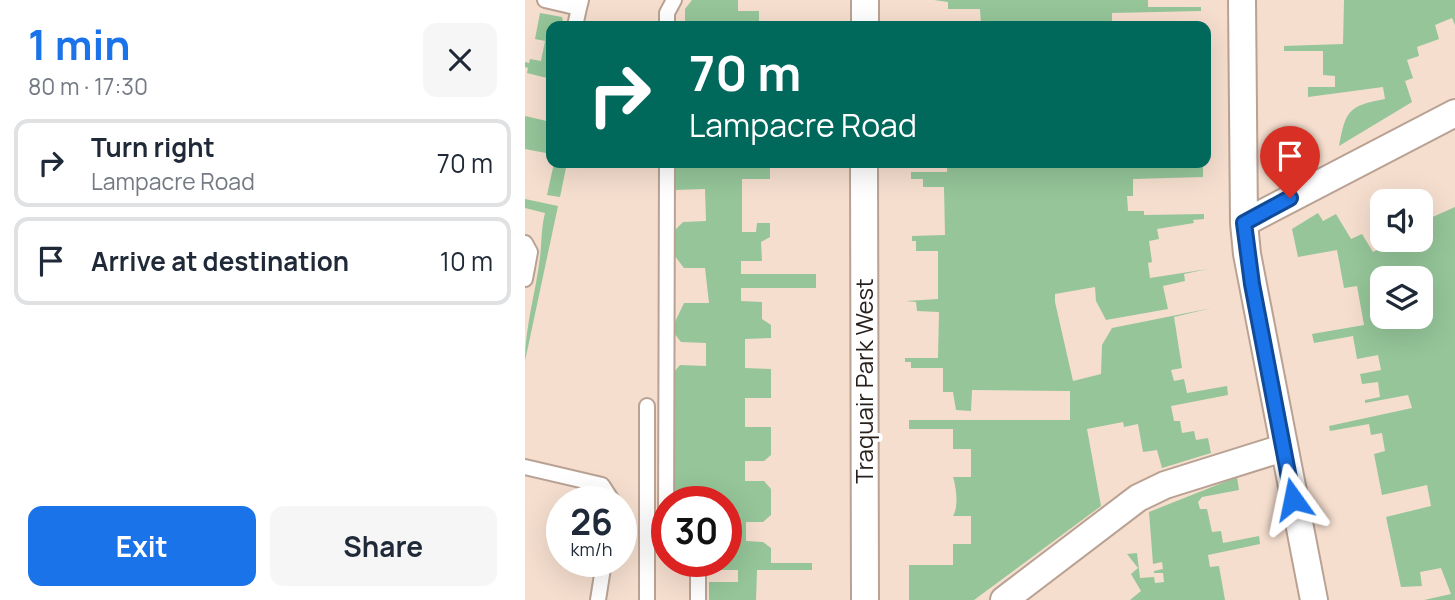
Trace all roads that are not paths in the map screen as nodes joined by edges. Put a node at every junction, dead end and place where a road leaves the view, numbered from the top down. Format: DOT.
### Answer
graph roads {
  1 [pos="545,0"];
  2 [pos="674,0"];
  3 [pos="865,0"];
  4 [pos="1242,0"];
  5 [pos="580,4"];
  6 [pos="667,21"];
  7 [pos="865,21"];
  8 [pos="1455,113"];
  9 [pos="667,168"];
  10 [pos="865,168"];
  11 [pos="1244,223"];
  12 [pos="525,243"];
  13 [pos="525,279"];
  14 [pos="647,406"];
  15 [pos="1283,448"];
  16 [pos="525,467"];
  17 [pos="603,486"];
  18 [pos="666,486"];
  19 [pos="602,577"];
  20 [pos="698,577"];
  21 [pos="599,600"];
  22 [pos="647,600"];
  23 [pos="698,600"];
  24 [pos="865,600"];
  25 [pos="1005,600"];
  26 [pos="1314,600"];
  1 -- 5 [label="lane"];
  2 -- 6 [label="lane"];
  3 -- 7 [label="street"];
  4 -- 11 [label="street"];
  8 -- 11 [label="street"];
  9 -- 18 [label="lane"];
  10 -- 24 [label="street, Traquair Park West"];
  11 -- 15 [label="street"];
  12 -- 13 [label="lane"];
  14 -- 22 [label="lane"];
  15 -- 25 [label="street"];
  15 -- 26 [label="street"];
  16 -- 17 [label="lane"];
  19 -- 21 [label="lane"];
  20 -- 23 [label="lane"];
}
